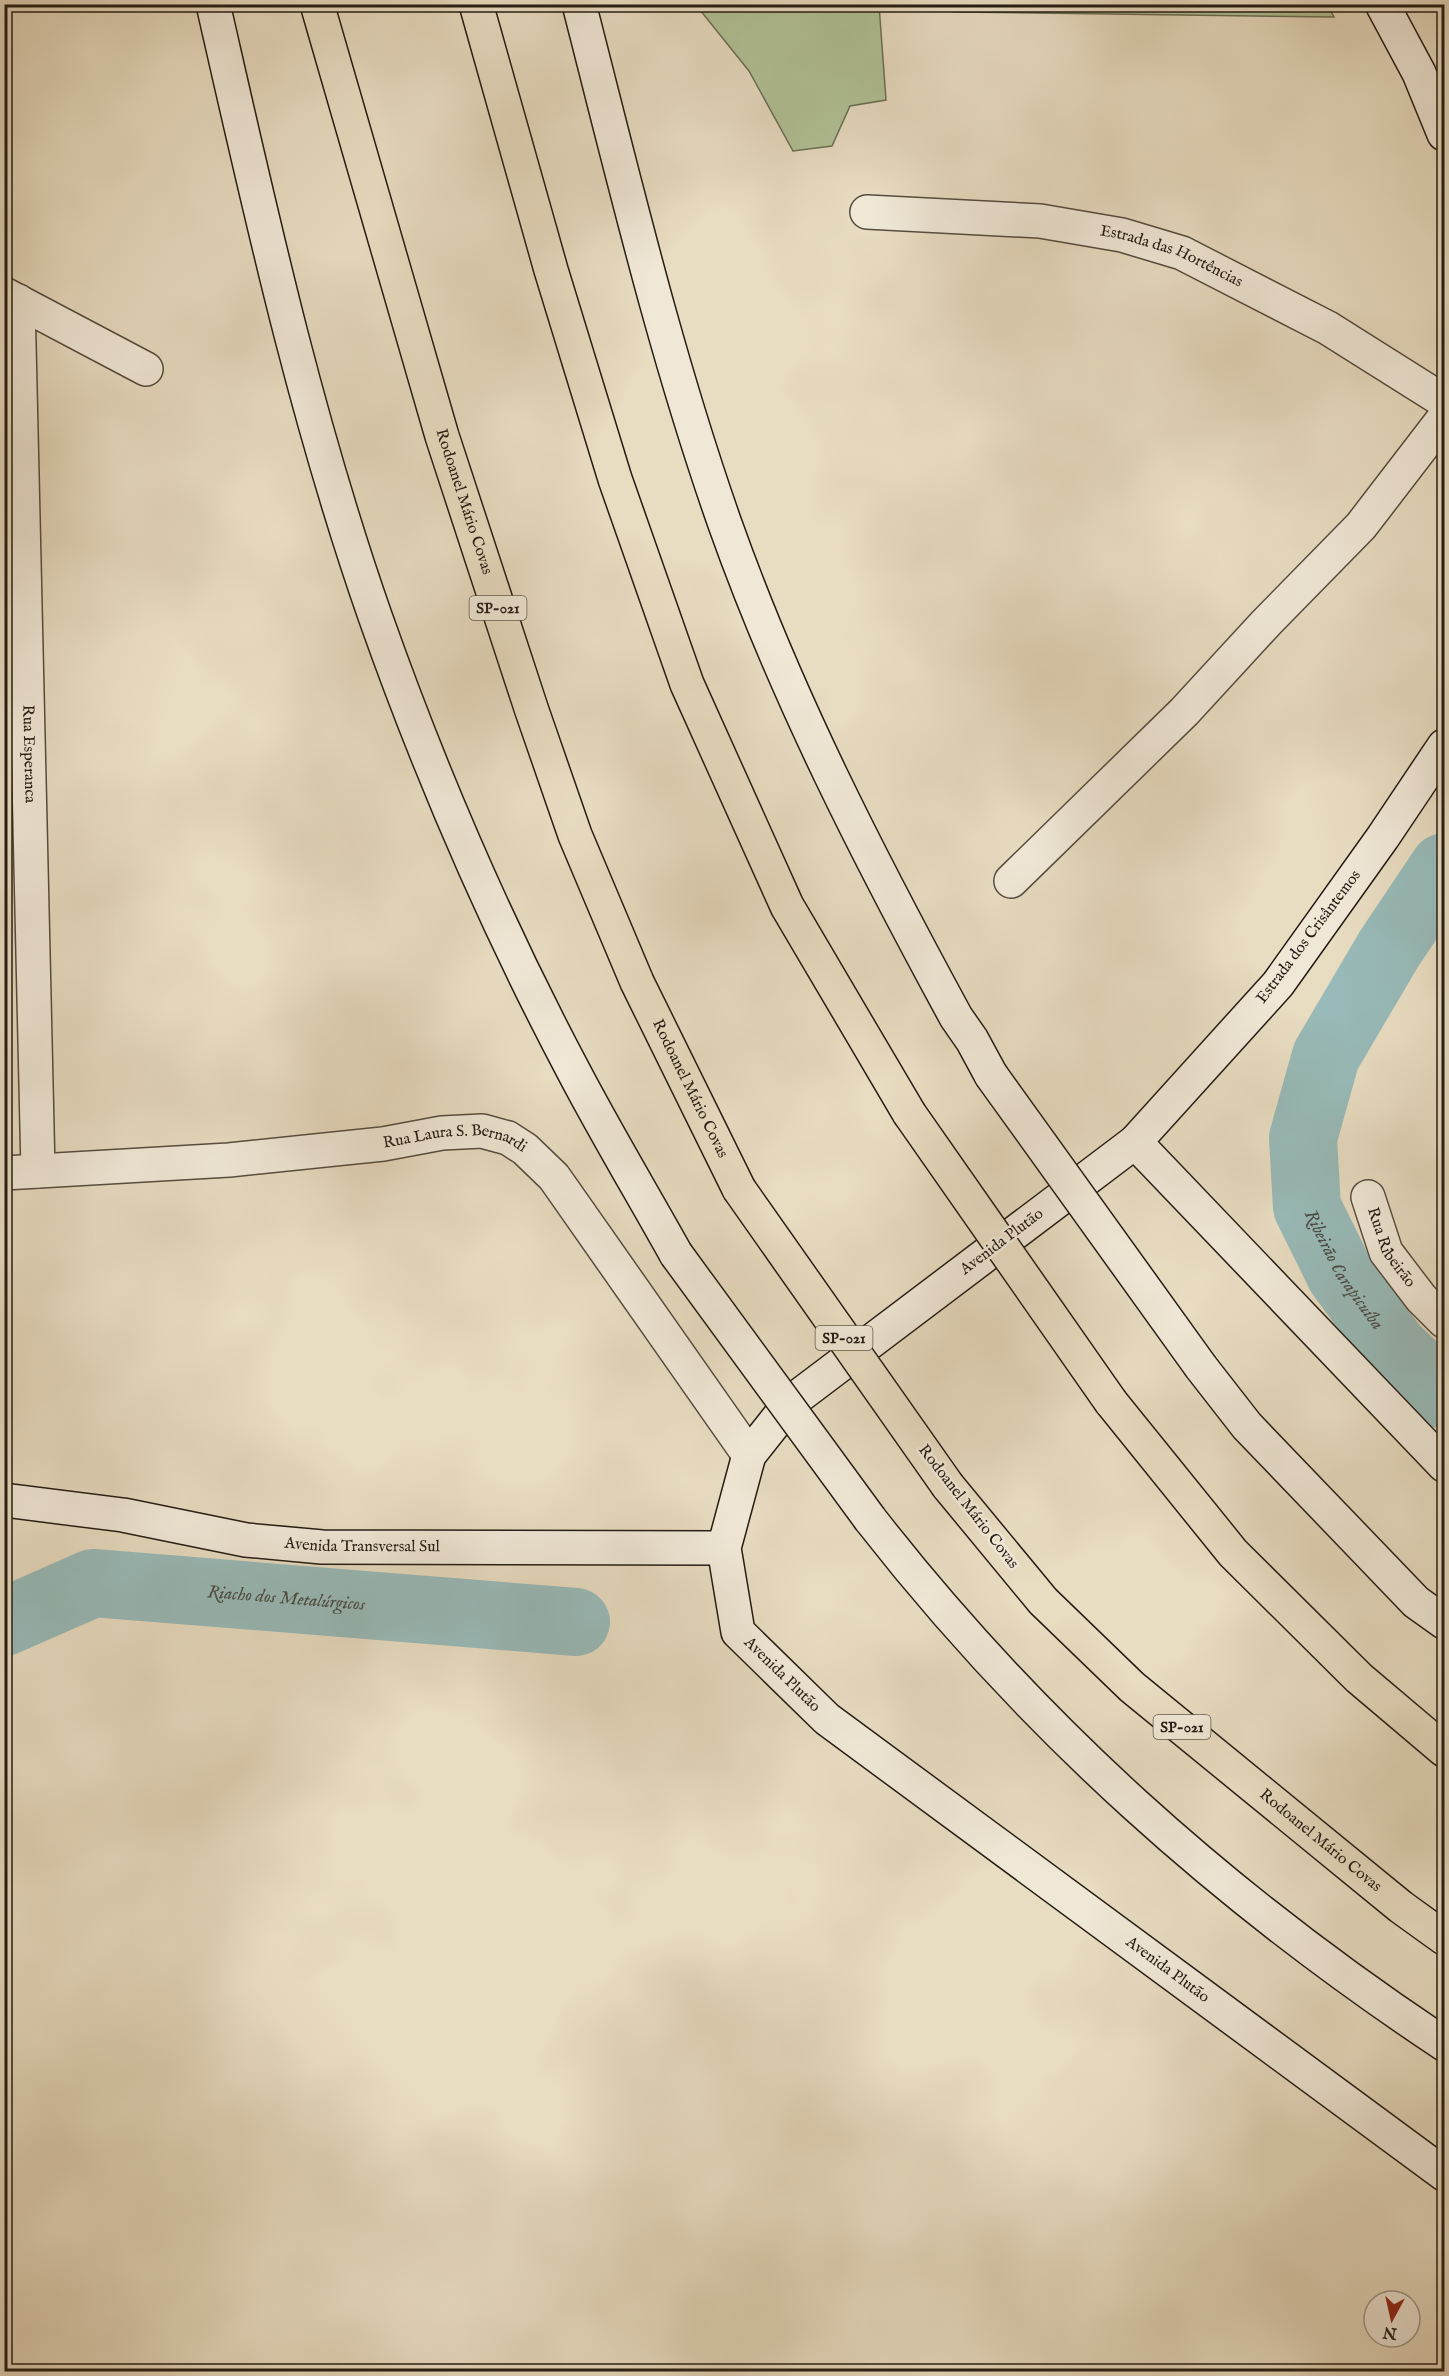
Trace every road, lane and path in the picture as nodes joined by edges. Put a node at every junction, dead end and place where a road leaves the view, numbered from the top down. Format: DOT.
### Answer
graph roads {
  1 [pos="213,4"];
  2 [pos="317,4"];
  3 [pos="476,4"];
  4 [pos="579,4"];
  5 [pos="1382,4"];
  6 [pos="1444,134"];
  7 [pos="867,212"];
  8 [pos="11,297"];
  9 [pos="146,369"];
  10 [pos="1444,401"];
  11 [pos="1444,418"];
  12 [pos="1444,746"];
  13 [pos="1011,881"];
  14 [pos="1135,1142"];
  15 [pos="38,1171"];
  16 [pos="4,1173"];
  17 [pos="1368,1197"];
  18 [pos="1444,1321"];
  19 [pos="749,1455"];
  20 [pos="1444,1465"];
  21 [pos="4,1500"];
  22 [pos="724,1548"];
  23 [pos="1444,1622"];
  24 [pos="1444,1750"];
  25 [pos="1444,1938"];
  26 [pos="1444,2044"];
  27 [pos="1444,2174"];
  1 -- 26 [label="main road, bridge"];
  2 -- 25 [label="highway, Rodoanel Mário Covas / SP-021, bridge"];
  3 -- 24 [label="highway, bridge"];
  4 -- 23 [label="main road, bridge"];
  5 -- 6 [label="main road"];
  7 -- 10 [label="main road, Estrada das Hortências"];
  8 -- 9 [label="main road"];
  8 -- 15 [label="main road, Rua Esperanca"];
  11 -- 13 [label="main road"];
  12 -- 14 [label="main road, Estrada dos Crisântemos"];
  14 -- 19 [label="main road, Avenida Plutão"];
  14 -- 20 [label="main road"];
  15 -- 16 [label="main road, Rua Laura S. Bernardi"];
  15 -- 19 [label="main road, Rua Laura S. Bernardi"];
  17 -- 18 [label="main road, Rua Ribeirão"];
  19 -- 22 [label="main road, Avenida Plutão"];
  21 -- 22 [label="main road, Avenida Transversal Sul"];
  22 -- 27 [label="main road, Avenida Plutão"];
}
